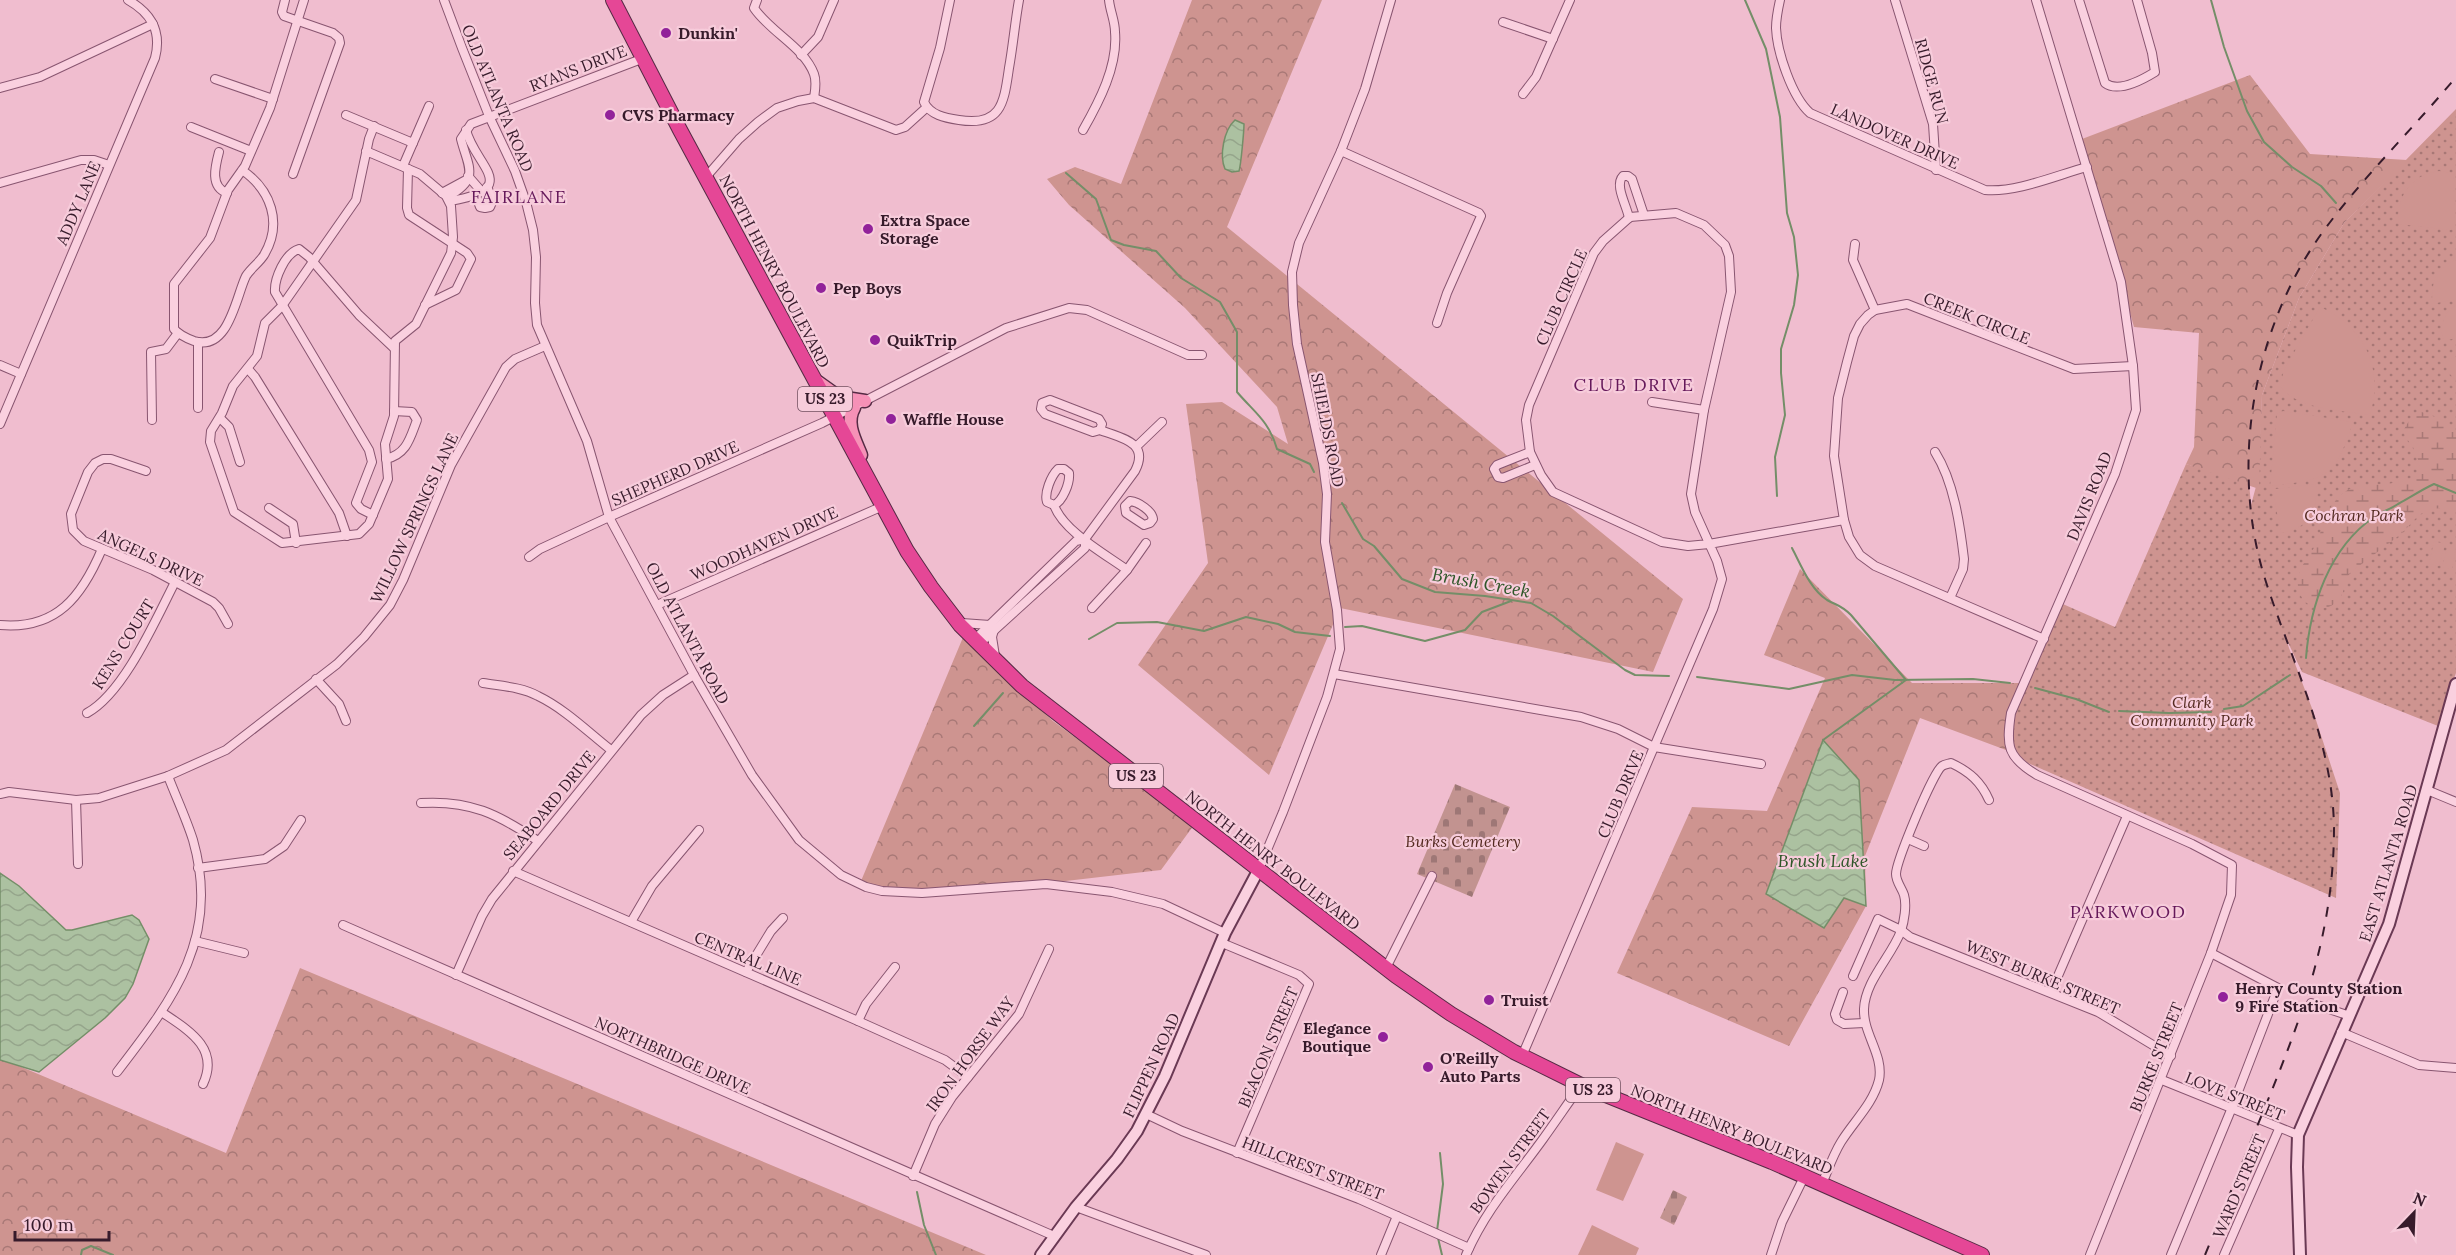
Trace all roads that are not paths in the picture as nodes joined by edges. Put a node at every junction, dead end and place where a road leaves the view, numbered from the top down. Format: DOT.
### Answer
graph roads {
  1 [pos="128,0"];
  2 [pos="285,0"];
  3 [pos="304,0"];
  4 [pos="444,0"];
  5 [pos="613,0"];
  6 [pos="757,0"];
  7 [pos="834,0"];
  8 [pos="951,0"];
  9 [pos="1019,0"];
  10 [pos="1109,0"];
  11 [pos="1391,0"];
  12 [pos="1570,0"];
  13 [pos="1779,0"];
  14 [pos="1895,0"];
  15 [pos="2036,0"];
  16 [pos="2079,0"];
  17 [pos="2137,0"];
  18 [pos="297,21"];
  19 [pos="1503,22"];
  20 [pos="153,24"];
  21 [pos="1553,39"];
  22 [pos="801,55"];
  23 [pos="644,58"];
  24 [pos="215,80"];
  25 [pos="0,88"];
  26 [pos="1523,94"];
  27 [pos="814,98"];
  28 [pos="273,99"];
  29 [pos="429,106"];
  30 [pos="926,108"];
  31 [pos="346,115"];
  32 [pos="489,116"];
  33 [pos="374,126"];
  34 [pos="191,127"];
  35 [pos="466,130"];
  36 [pos="1083,130"];
  37 [pos="413,142"];
  38 [pos="366,151"];
  39 [pos="1341,151"];
  40 [pos="219,152"];
  41 [pos="251,152"];
  42 [pos="109,165"];
  43 [pos="2087,167"];
  44 [pos="405,168"];
  45 [pos="1935,170"];
  46 [pos="242,171"];
  47 [pos="293,174"];
  48 [pos="706,177"];
  49 [pos="467,178"];
  50 [pos="0,183"];
  51 [pos="482,192"];
  52 [pos="227,193"];
  53 [pos="446,197"];
  54 [pos="1644,215"];
  55 [pos="1629,218"];
  56 [pos="453,244"];
  57 [pos="1855,244"];
  58 [pos="314,261"];
  59 [pos="425,305"];
  60 [pos="282,306"];
  61 [pos="1875,310"];
  62 [pos="1437,323"];
  63 [pos="178,333"];
  64 [pos="198,342"];
  65 [pos="545,346"];
  66 [pos="394,348"];
  67 [pos="1202,355"];
  68 [pos="0,365"];
  69 [pos="2133,366"];
  70 [pos="248,369"];
  71 [pos="21,374"];
  72 [pos="815,379"];
  73 [pos="865,401"];
  74 [pos="1652,402"];
  75 [pos="1068,407"];
  76 [pos="198,408"];
  77 [pos="854,408"];
  78 [pos="1704,410"];
  79 [pos="394,411"];
  80 [pos="835,417"];
  81 [pos="220,418"];
  82 [pos="152,420"];
  83 [pos="1062,421"];
  84 [pos="1161,422"];
  85 [pos="0,424"];
  86 [pos="1100,430"];
  87 [pos="1137,446"];
  88 [pos="1530,452"];
  89 [pos="1935,452"];
  90 [pos="386,459"];
  91 [pos="240,462"];
  92 [pos="1535,465"];
  93 [pos="146,471"];
  94 [pos="872,484"];
  95 [pos="1116,498"];
  96 [pos="1054,505"];
  97 [pos="1126,505"];
  98 [pos="883,506"];
  99 [pos="269,508"];
  100 [pos="373,515"];
  101 [pos="609,516"];
  102 [pos="1844,520"];
  103 [pos="347,536"];
  104 [pos="1085,539"];
  105 [pos="296,543"];
  106 [pos="1146,543"];
  107 [pos="1709,544"];
  108 [pos="102,549"];
  109 [pos="529,557"];
  110 [pos="1127,570"];
  111 [pos="175,582"];
  112 [pos="1950,598"];
  113 [pos="657,605"];
  114 [pos="1092,608"];
  115 [pos="958,622"];
  116 [pos="228,624"];
  117 [pos="995,624"];
  118 [pos="0,625"];
  119 [pos="2044,639"];
  120 [pos="976,642"];
  121 [pos="997,663"];
  122 [pos="1334,674"];
  123 [pos="694,675"];
  124 [pos="316,679"];
  125 [pos="483,683"];
  126 [pos="2456,684"];
  127 [pos="87,713"];
  128 [pos="346,721"];
  129 [pos="1654,747"];
  130 [pos="611,750"];
  131 [pos="1761,764"];
  132 [pos="168,776"];
  133 [pos="2427,790"];
  134 [pos="0,794"];
  135 [pos="76,800"];
  136 [pos="1989,801"];
  137 [pos="2456,802"];
  138 [pos="421,803"];
  139 [pos="2127,816"];
  140 [pos="301,820"];
  141 [pos="699,830"];
  142 [pos="1908,839"];
  143 [pos="537,841"];
  144 [pos="1924,846"];
  145 [pos="78,864"];
  146 [pos="2232,865"];
  147 [pos="198,868"];
  148 [pos="1259,868"];
  149 [pos="513,871"];
  150 [pos="1432,876"];
  151 [pos="783,918"];
  152 [pos="631,922"];
  153 [pos="343,925"];
  154 [pos="1901,930"];
  155 [pos="1224,938"];
  156 [pos="195,941"];
  157 [pos="1049,949"];
  158 [pos="244,953"];
  159 [pos="2211,953"];
  160 [pos="895,967"];
  161 [pos="1386,968"];
  162 [pos="746,972"];
  163 [pos="456,975"];
  164 [pos="1852,976"];
  165 [pos="1309,985"];
  166 [pos="1843,992"];
  167 [pos="2051,992"];
  168 [pos="2311,1003"];
  169 [pos="163,1013"];
  170 [pos="2350,1016"];
  171 [pos="858,1021"];
  172 [pos="1864,1023"];
  173 [pos="2341,1032"];
  174 [pos="1522,1056"];
  175 [pos="2171,1056"];
  176 [pos="2456,1068"];
  177 [pos="117,1072"];
  178 [pos="968,1077"];
  179 [pos="2162,1080"];
  180 [pos="203,1084"];
  181 [pos="1581,1085"];
  182 [pos="2231,1110"];
  183 [pos="1146,1114"];
  184 [pos="2279,1129"];
  185 [pos="2298,1135"];
  186 [pos="1237,1153"];
  187 [pos="913,1176"];
  188 [pos="1804,1177"];
  189 [pos="1822,1184"];
  190 [pos="1076,1207"];
  191 [pos="1397,1216"];
  192 [pos="1054,1236"];
  193 [pos="1468,1252"];
  194 [pos="1041,1255"];
  195 [pos="1206,1255"];
  196 [pos="1381,1255"];
  197 [pos="1771,1255"];
  198 [pos="1982,1255"];
  199 [pos="2090,1255"];
  200 [pos="2171,1255"];
  201 [pos="2224,1255"];
  202 [pos="2300,1255"];
  1 -- 20 [label="street"];
  2 -- 18 [label="street"];
  3 -- 18 [label="street"];
  4 -- 32 [label="street, OLD ATLANTA ROAD"];
  5 -- 23 [label="highway, NORTH HENRY BOULEVARD / US 23"];
  6 -- 22 [label="street"];
  7 -- 22 [label="street"];
  8 -- 30 [label="street"];
  9 -- 30 [label="street"];
  10 -- 36 [label="street"];
  11 -- 39 [label="street, SHIELDS ROAD"];
  12 -- 21 [label="street"];
  13 -- 45 [label="street, LANDOVER DRIVE"];
  14 -- 45 [label="street, RIDGE RUN"];
  15 -- 43 [label="street, DAVIS ROAD"];
  16 -- 17 [label="street"];
  18 -- 28 [label="street"];
  18 -- 47 [label="street"];
  19 -- 21 [label="street"];
  20 -- 25 [label="street"];
  20 -- 42 [label="street, ADDY LANE"];
  21 -- 26 [label="street"];
  22 -- 27 [label="street"];
  23 -- 32 [label="street, RYANS DRIVE"];
  23 -- 48 [label="highway, NORTH HENRY BOULEVARD / US 23"];
  24 -- 28 [label="street"];
  27 -- 30 [label="street"];
  27 -- 48 [label="street"];
  28 -- 41 [label="street"];
  29 -- 37 [label="street"];
  31 -- 33 [label="street"];
  32 -- 35 [label="street, RYANS DRIVE"];
  32 -- 65 [label="street, OLD ATLANTA ROAD"];
  33 -- 37 [label="street"];
  33 -- 38 [label="street"];
  34 -- 41 [label="street"];
  35 -- 49 [label="street"];
  35 -- 51 [label="street"];
  37 -- 44 [label="street"];
  38 -- 44 [label="street"];
  38 -- 58 [label="street"];
  39 -- 62 [label="street"];
  39 -- 122 [label="street, SHIELDS ROAD"];
  40 -- 52 [label="street"];
  41 -- 46 [label="street"];
  42 -- 50 [label="street"];
  42 -- 71 [label="street, ADDY LANE"];
  43 -- 45 [label="street, LANDOVER DRIVE"];
  43 -- 69 [label="street, DAVIS ROAD"];
  44 -- 53 [label="street"];
  44 -- 56 [label="street"];
  46 -- 52 [label="street"];
  46 -- 64 [label="street"];
  48 -- 72 [label="highway, NORTH HENRY BOULEVARD / US 23"];
  49 -- 51 [label="street"];
  49 -- 53 [label="street"];
  51 -- 53 [label="street"];
  52 -- 63 [label="street"];
  53 -- 56 [label="street"];
  54 -- 55 [label="street"];
  54 -- 55 [label="street"];
  54 -- 78 [label="street"];
  55 -- 88 [label="street, CLUB CIRCLE"];
  56 -- 59 [label="street"];
  56 -- 59 [label="street"];
  57 -- 61 [label="street"];
  58 -- 60 [label="street"];
  58 -- 60 [label="street"];
  58 -- 66 [label="street"];
  59 -- 66 [label="street"];
  60 -- 70 [label="street"];
  60 -- 100 [label="street"];
  61 -- 69 [label="street, CREEK CIRCLE"];
  61 -- 102 [label="street"];
  63 -- 64 [label="street"];
  63 -- 82 [label="street"];
  64 -- 76 [label="street"];
  65 -- 101 [label="street, OLD ATLANTA ROAD"];
  65 -- 124 [label="street, WILLOW SPRINGS LANE"];
  66 -- 79 [label="street"];
  67 -- 73 [label="street, SHEPHERD DRIVE"];
  68 -- 71 [label="street"];
  69 -- 119 [label="street, DAVIS ROAD"];
  70 -- 81 [label="street"];
  70 -- 103 [label="street"];
  71 -- 85 [label="street, ADDY LANE"];
  72 -- 73 [label="main road"];
  72 -- 80 [label="highway, NORTH HENRY BOULEVARD / US 23"];
  73 -- 77 [label="street, SHEPHERD DRIVE"];
  74 -- 78 [label="street"];
  75 -- 83 [label="street"];
  75 -- 83 [label="street"];
  75 -- 86 [label="street"];
  77 -- 80 [label="street, SHEPHERD DRIVE"];
  77 -- 94 [label="main road"];
  78 -- 107 [label="street"];
  79 -- 90 [label="street"];
  79 -- 90 [label="street"];
  80 -- 94 [label="highway, NORTH HENRY BOULEVARD / US 23"];
  80 -- 101 [label="street, SHEPHERD DRIVE"];
  81 -- 91 [label="street"];
  81 -- 105 [label="street"];
  83 -- 86 [label="street"];
  84 -- 87 [label="street"];
  86 -- 87 [label="street"];
  87 -- 95 [label="street"];
  88 -- 92 [label="street, CLUB CIRCLE"];
  88 -- 92 [label="street"];
  89 -- 112 [label="street"];
  90 -- 100 [label="street"];
  92 -- 107 [label="street, CLUB CIRCLE"];
  93 -- 108 [label="street, ANGELS DRIVE"];
  94 -- 98 [label="highway, NORTH HENRY BOULEVARD / US 23"];
  95 -- 97 [label="street"];
  95 -- 104 [label="street"];
  96 -- 96 [label="street"];
  96 -- 104 [label="street"];
  98 -- 113 [label="street, WOODHAVEN DRIVE"];
  98 -- 115 [label="highway, NORTH HENRY BOULEVARD / US 23"];
  99 -- 105 [label="street"];
  100 -- 103 [label="street"];
  101 -- 109 [label="street, SHEPHERD DRIVE"];
  101 -- 113 [label="street, OLD ATLANTA ROAD"];
  102 -- 107 [label="street, CLUB CIRCLE"];
  102 -- 112 [label="street"];
  103 -- 105 [label="street"];
  104 -- 110 [label="street"];
  104 -- 117 [label="street"];
  106 -- 110 [label="street"];
  107 -- 129 [label="street"];
  108 -- 111 [label="street, ANGELS DRIVE"];
  108 -- 118 [label="street"];
  110 -- 114 [label="street"];
  111 -- 116 [label="street, ANGELS DRIVE"];
  111 -- 127 [label="street, KENS COURT"];
  112 -- 119 [label="street"];
  113 -- 123 [label="street, OLD ATLANTA ROAD"];
  115 -- 117 [label="street"];
  115 -- 120 [label="highway, NORTH HENRY BOULEVARD / US 23"];
  117 -- 120 [label="street"];
  117 -- 121 [label="street"];
  119 -- 139 [label="street, DAVIS ROAD"];
  120 -- 121 [label="highway, NORTH HENRY BOULEVARD / US 23"];
  121 -- 148 [label="highway, NORTH HENRY BOULEVARD / US 23"];
  122 -- 129 [label="street, CLUB DRIVE"];
  122 -- 148 [label="street, SHIELDS ROAD"];
  123 -- 130 [label="street, SEABOARD DRIVE"];
  123 -- 155 [label="street, OLD ATLANTA ROAD"];
  124 -- 128 [label="street"];
  124 -- 132 [label="street, WILLOW SPRINGS LANE"];
  125 -- 130 [label="street"];
  126 -- 133 [label="street, EAST ATLANTA ROAD"];
  129 -- 131 [label="street"];
  129 -- 174 [label="street, CLUB DRIVE"];
  130 -- 143 [label="street, SEABOARD DRIVE"];
  132 -- 135 [label="street, WILLOW SPRINGS LANE"];
  132 -- 147 [label="street"];
  133 -- 137 [label="street"];
  133 -- 170 [label="street, EAST ATLANTA ROAD"];
  134 -- 135 [label="street, WILLOW SPRINGS LANE"];
  135 -- 145 [label="street"];
  136 -- 142 [label="street"];
  138 -- 143 [label="street"];
  139 -- 146 [label="street, DAVIS ROAD"];
  139 -- 167 [label="street"];
  140 -- 147 [label="street"];
  141 -- 152 [label="street"];
  142 -- 144 [label="street"];
  142 -- 154 [label="street"];
  143 -- 149 [label="street, SEABOARD DRIVE"];
  146 -- 159 [label="street, BURKE STREET"];
  147 -- 156 [label="street"];
  148 -- 155 [label="street, FLIPPEN ROAD"];
  148 -- 161 [label="highway, NORTH HENRY BOULEVARD / US 23"];
  149 -- 152 [label="street, CENTRAL LINE"];
  149 -- 163 [label="street, SEABOARD DRIVE"];
  150 -- 161 [label="street"];
  151 -- 162 [label="street"];
  152 -- 162 [label="street, CENTRAL LINE"];
  153 -- 163 [label="street, NORTHBRIDGE DRIVE"];
  154 -- 164 [label="street, WEST BURKE STREET"];
  154 -- 167 [label="street, WEST BURKE STREET"];
  154 -- 172 [label="street"];
  155 -- 165 [label="street, OLD ATLANTA ROAD"];
  155 -- 183 [label="street, FLIPPEN ROAD"];
  156 -- 158 [label="street"];
  156 -- 169 [label="street"];
  157 -- 178 [label="street, IRON HORSE WAY"];
  159 -- 175 [label="street, BURKE STREET"];
  159 -- 182 [label="street"];
  160 -- 171 [label="street"];
  161 -- 174 [label="highway, NORTH HENRY BOULEVARD / US 23"];
  162 -- 171 [label="street, CENTRAL LINE"];
  163 -- 187 [label="street, NORTHBRIDGE DRIVE"];
  165 -- 186 [label="street, BEACON STREET"];
  166 -- 172 [label="street"];
  167 -- 175 [label="street, WEST BURKE STREET"];
  168 -- 170 [label="street"];
  169 -- 177 [label="street"];
  169 -- 180 [label="street"];
  170 -- 173 [label="street, EAST ATLANTA ROAD"];
  171 -- 178 [label="street, CENTRAL LINE"];
  172 -- 189 [label="street"];
  173 -- 176 [label="street"];
  173 -- 185 [label="street, EAST ATLANTA ROAD"];
  174 -- 181 [label="highway, NORTH HENRY BOULEVARD / US 23"];
  175 -- 179 [label="street, BURKE STREET"];
  178 -- 187 [label="street, IRON HORSE WAY"];
  179 -- 182 [label="street, LOVE STREET"];
  179 -- 199 [label="street, BURKE STREET"];
  181 -- 188 [label="highway, NORTH HENRY BOULEVARD / US 23"];
  181 -- 193 [label="street, BOWEN STREET"];
  182 -- 184 [label="street, LOVE STREET"];
  182 -- 200 [label="street"];
  183 -- 186 [label="street, HILLCREST STREET"];
  183 -- 190 [label="street, FLIPPEN ROAD"];
  184 -- 185 [label="street, LOVE STREET"];
  184 -- 201 [label="street, WARD STREET"];
  185 -- 202 [label="street, EAST ATLANTA ROAD"];
  186 -- 191 [label="street, HILLCREST STREET"];
  187 -- 192 [label="street, NORTHBRIDGE DRIVE"];
  188 -- 189 [label="highway, NORTH HENRY BOULEVARD / US 23"];
  188 -- 197 [label="street"];
  189 -- 198 [label="highway, NORTH HENRY BOULEVARD / US 23"];
  190 -- 192 [label="street, FLIPPEN ROAD"];
  190 -- 195 [label="street"];
  191 -- 193 [label="street, HILLCREST STREET"];
  191 -- 196 [label="street"];
  192 -- 194 [label="street, FLIPPEN ROAD"];
}
